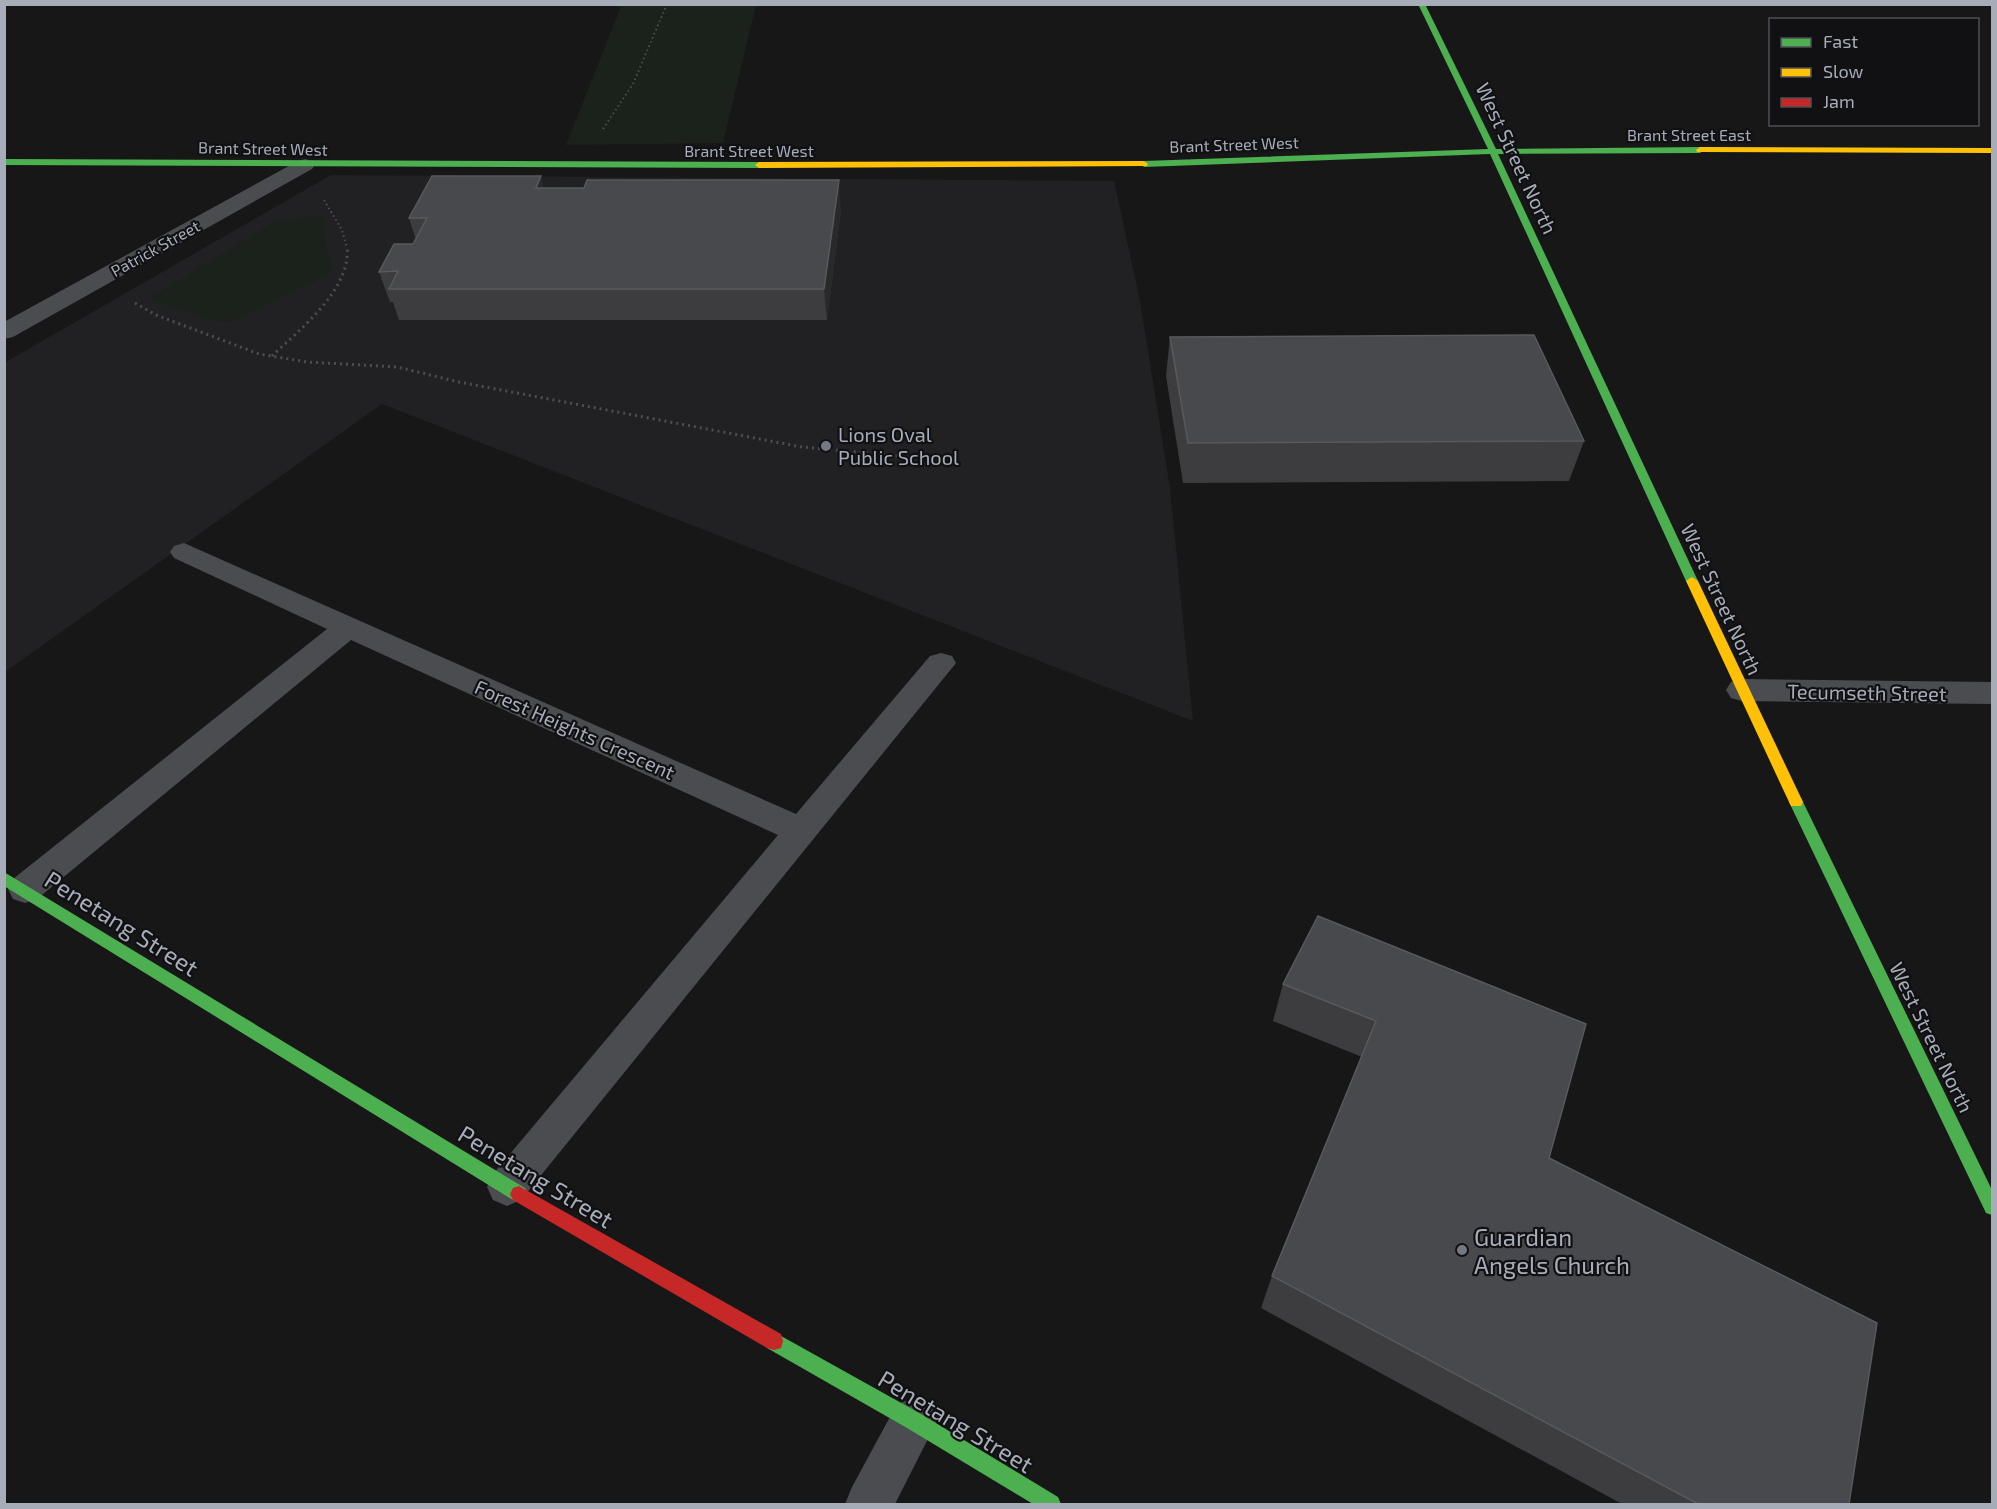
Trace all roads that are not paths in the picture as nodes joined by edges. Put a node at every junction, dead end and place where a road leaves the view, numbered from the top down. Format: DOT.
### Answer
graph roads {
  1 [pos="1421,4"];
  2 [pos="1992,151"];
  3 [pos="1493,152"];
  4 [pos="4,162"];
  5 [pos="305,165"];
  6 [pos="4,332"];
  7 [pos="184,552"];
  8 [pos="348,627"];
  9 [pos="941,663"];
  10 [pos="1742,690"];
  11 [pos="1992,693"];
  12 [pos="801,831"];
  13 [pos="15,884"];
  14 [pos="507,1187"];
  15 [pos="1992,1207"];
  16 [pos="914,1421"];
  17 [pos="869,1504"];
  18 [pos="1051,1504"];
  1 -- 3 [label="street, West Street North"];
  2 -- 3 [label="street, Brant Street East"];
  3 -- 5 [label="street, Brant Street West"];
  3 -- 10 [label="street, West Street North"];
  4 -- 5 [label="street, Brant Street West"];
  5 -- 6 [label="street, Patrick Street"];
  7 -- 8 [label="lane, Forest Heights Crescent"];
  8 -- 12 [label="lane, Forest Heights Crescent"];
  8 -- 13 [label="lane"];
  9 -- 12 [label="lane"];
  10 -- 11 [label="street, Tecumseth Street"];
  10 -- 15 [label="street, West Street North"];
  12 -- 14 [label="lane"];
  13 -- 14 [label="street, Penetang Street"];
  14 -- 16 [label="street, Penetang Street"];
  16 -- 17 [label="street"];
  16 -- 18 [label="street, Penetang Street"];
}
